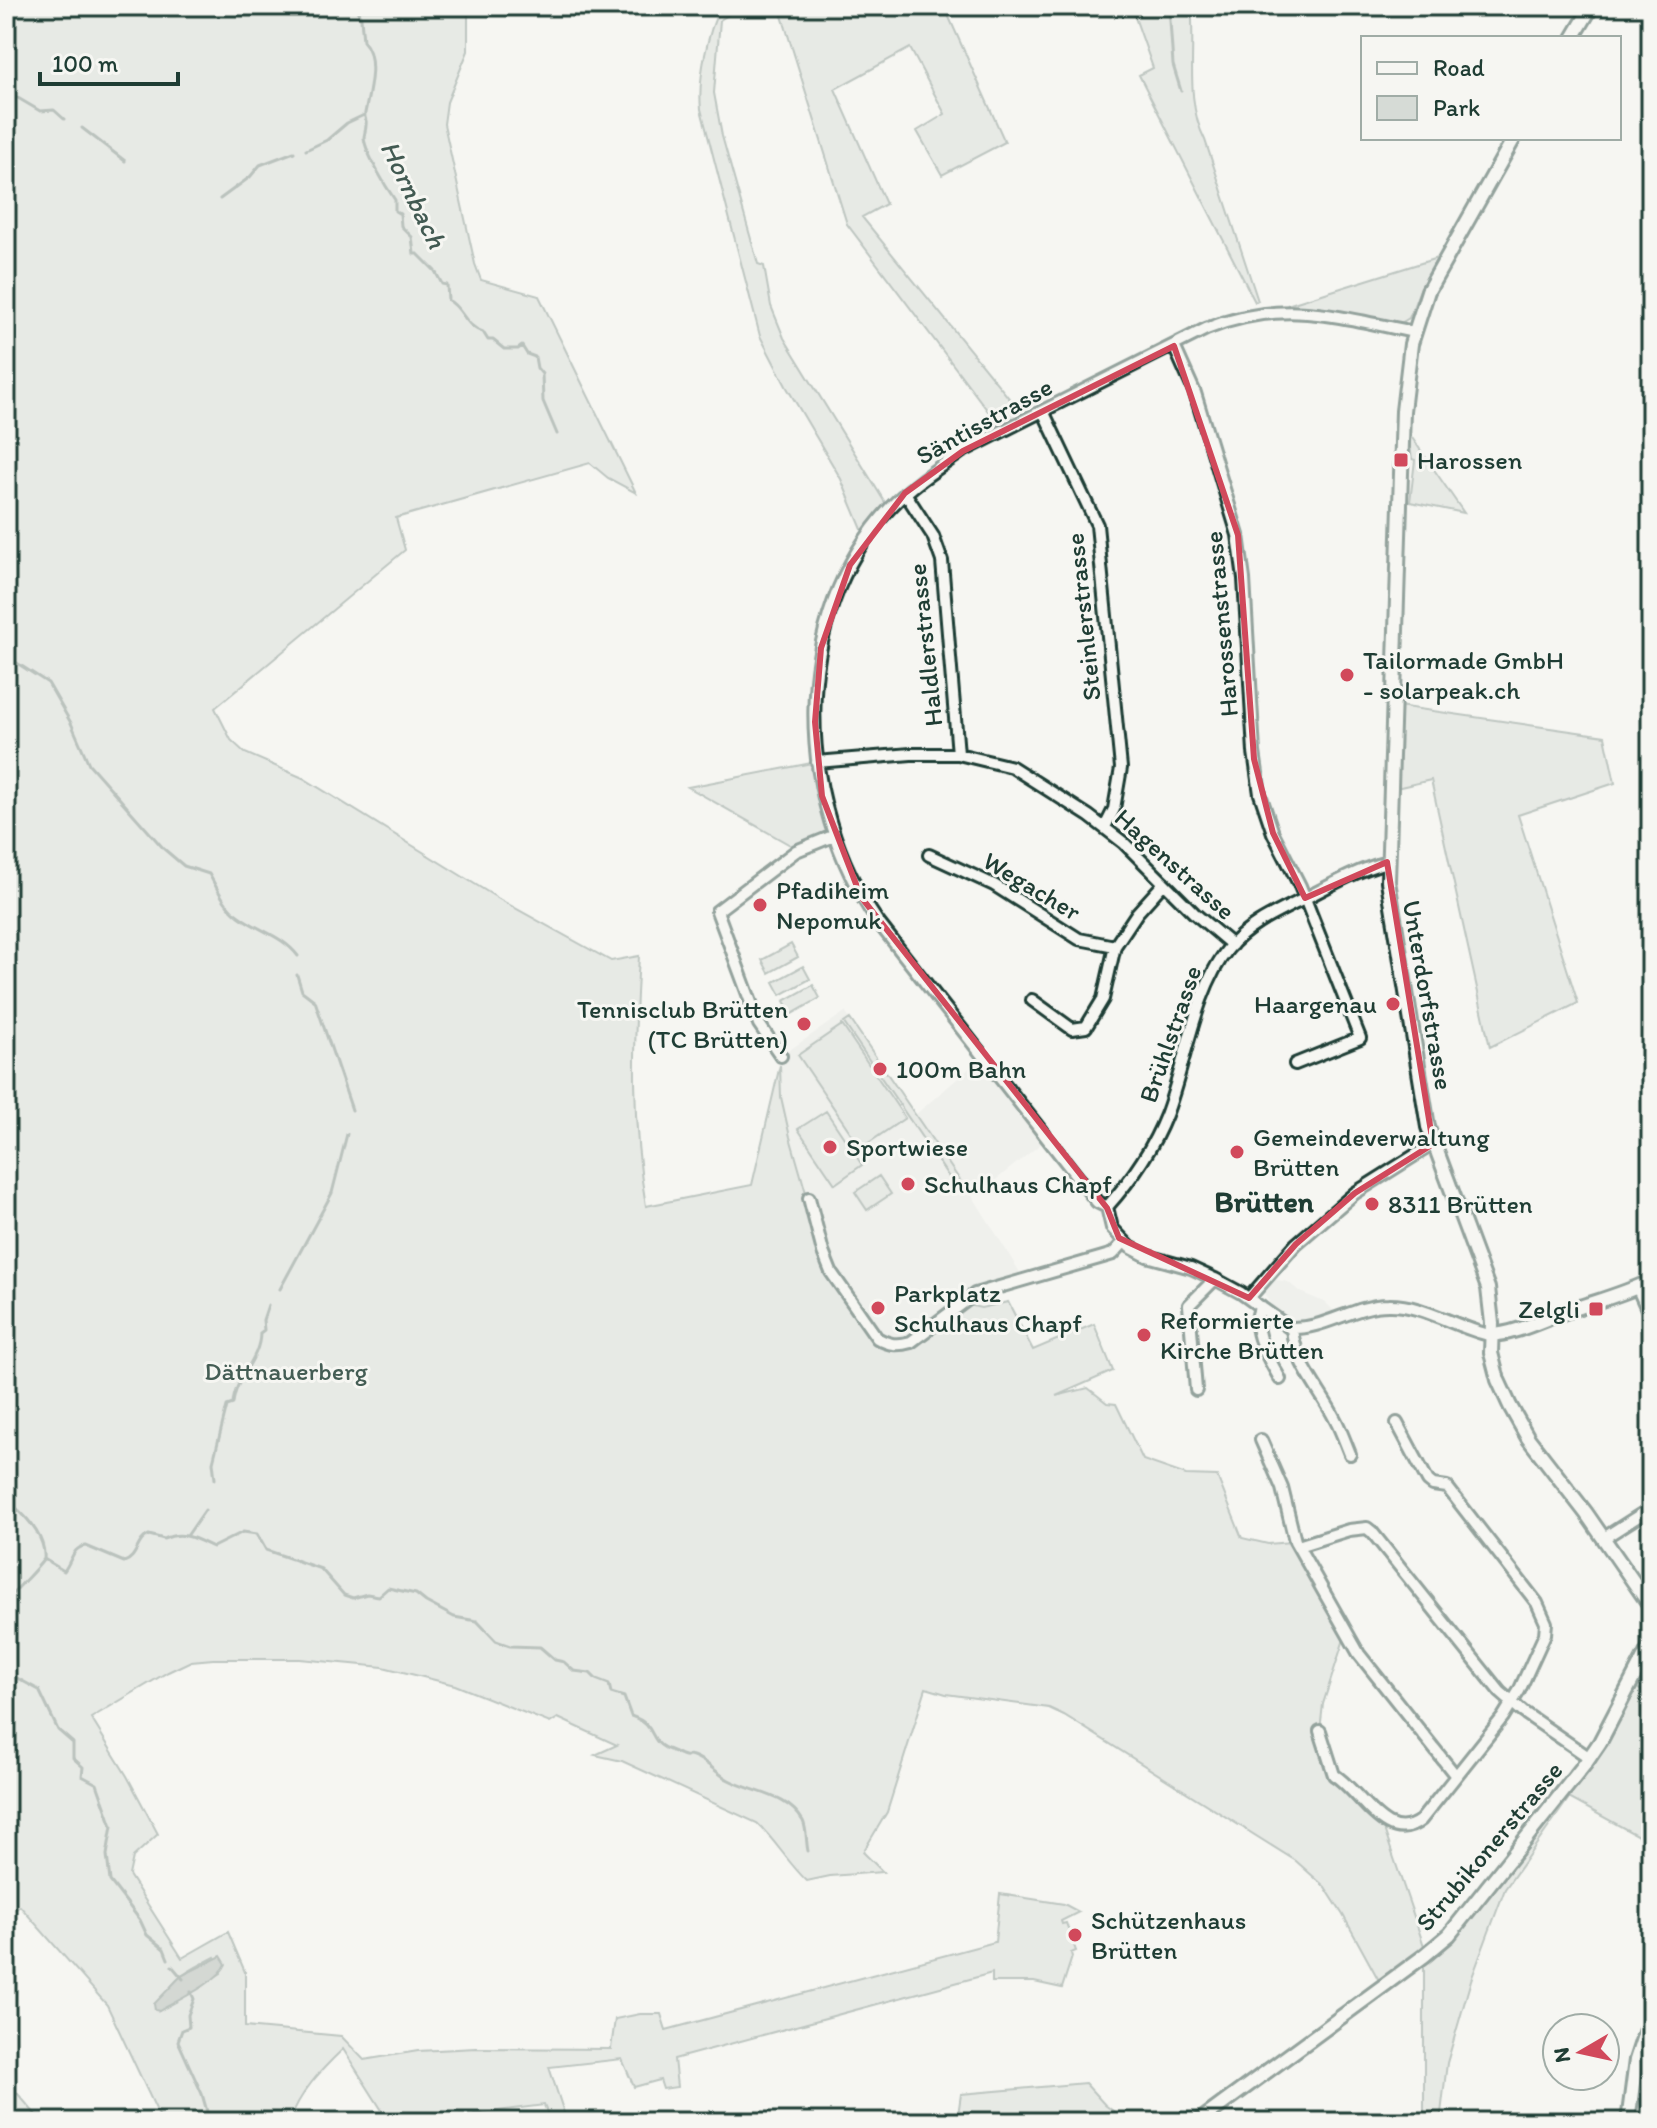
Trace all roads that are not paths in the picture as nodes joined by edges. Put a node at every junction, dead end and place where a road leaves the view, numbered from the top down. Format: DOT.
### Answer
graph roads {
  1 [pos="1592,6"];
  2 [pos="1574,36"];
  3 [pos="1513,140"];
  4 [pos="1414,332"];
  5 [pos="1174,346"];
  6 [pos="1043,411"];
  7 [pos="905,493"];
  8 [pos="958,754"];
  9 [pos="817,762"];
  10 [pos="1105,827"];
  11 [pos="833,836"];
  12 [pos="929,855"];
  13 [pos="1387,862"];
  14 [pos="1164,883"];
  15 [pos="1304,899"];
  16 [pos="1232,945"];
  17 [pos="1115,946"];
  18 [pos="1032,1000"];
  19 [pos="781,1056"];
  20 [pos="1295,1064"];
  21 [pos="1433,1144"];
  22 [pos="809,1198"];
  23 [pos="1107,1207"];
  24 [pos="1124,1242"];
  25 [pos="1215,1279"];
  26 [pos="1651,1281"];
  27 [pos="1638,1289"];
  28 [pos="1249,1298"];
  29 [pos="1261,1307"];
  30 [pos="1651,1318"];
  31 [pos="1292,1329"];
  32 [pos="1490,1335"];
  33 [pos="1280,1379"];
  34 [pos="1196,1390"];
  35 [pos="1397,1423"];
  36 [pos="1261,1440"];
  37 [pos="1350,1454"];
  38 [pos="1651,1508"];
  39 [pos="1604,1538"];
  40 [pos="1297,1544"];
  41 [pos="1651,1607"];
  42 [pos="1651,1644"];
  43 [pos="1512,1704"];
  44 [pos="1320,1731"];
  45 [pos="1590,1758"];
  46 [pos="1456,1776"];
  47 [pos="1651,2014"];
  48 [pos="1198,2122"];
  49 [pos="1628,2122"];
  1 -- 2 [label="street"];
  3 -- 4 [label="street, Unterdorfstrasse"];
  4 -- 5 [label="street, Säntisstrasse"];
  4 -- 13 [label="street, Unterdorfstrasse"];
  5 -- 6 [label="street, Säntisstrasse"];
  5 -- 15 [label="street, Harossenstrasse"];
  6 -- 7 [label="street, Säntisstrasse"];
  6 -- 10 [label="street, Steinlerstrasse"];
  7 -- 8 [label="street, Haldlerstrasse"];
  7 -- 9 [label="street, Säntisstrasse"];
  8 -- 9 [label="street, Hagenstrasse"];
  8 -- 10 [label="street, Hagenstrasse"];
  9 -- 11 [label="street, Säntisstrasse"];
  10 -- 14 [label="street, Hagenstrasse"];
  11 -- 19 [label="street"];
  11 -- 23 [label="street, Säntisstrasse"];
  12 -- 17 [label="street, Wegacher"];
  13 -- 15 [label="street, Brühlstrasse"];
  13 -- 21 [label="street, Unterdorfstrasse"];
  14 -- 16 [label="street, Hagenstrasse"];
  14 -- 17 [label="street"];
  15 -- 16 [label="street, Brühlstrasse"];
  15 -- 20 [label="street, Harossenstrasse"];
  16 -- 23 [label="street, Brühlstrasse"];
  17 -- 18 [label="street"];
  21 -- 28 [label="street"];
  21 -- 32 [label="street, Unterdorfstrasse"];
  22 -- 24 [label="street"];
  23 -- 24 [label="street, Säntisstrasse"];
  24 -- 25 [label="street"];
  25 -- 28 [label="street"];
  25 -- 34 [label="street"];
  26 -- 27 [label="street"];
  27 -- 30 [label="street"];
  27 -- 32 [label="street"];
  28 -- 29 [label="street"];
  29 -- 31 [label="street"];
  29 -- 33 [label="street"];
  31 -- 32 [label="street"];
  31 -- 37 [label="street"];
  32 -- 39 [label="street, Unterdorfstrasse"];
  35 -- 43 [label="street"];
  36 -- 40 [label="street"];
  38 -- 39 [label="street"];
  39 -- 41 [label="street, Unterdorfstrasse"];
  40 -- 43 [label="street"];
  40 -- 46 [label="street"];
  42 -- 45 [label="street, Strubikonerstrasse"];
  43 -- 45 [label="street"];
  43 -- 46 [label="street"];
  44 -- 46 [label="street"];
  45 -- 48 [label="street, Strubikonerstrasse"];
  47 -- 49 [label="street"];
}
